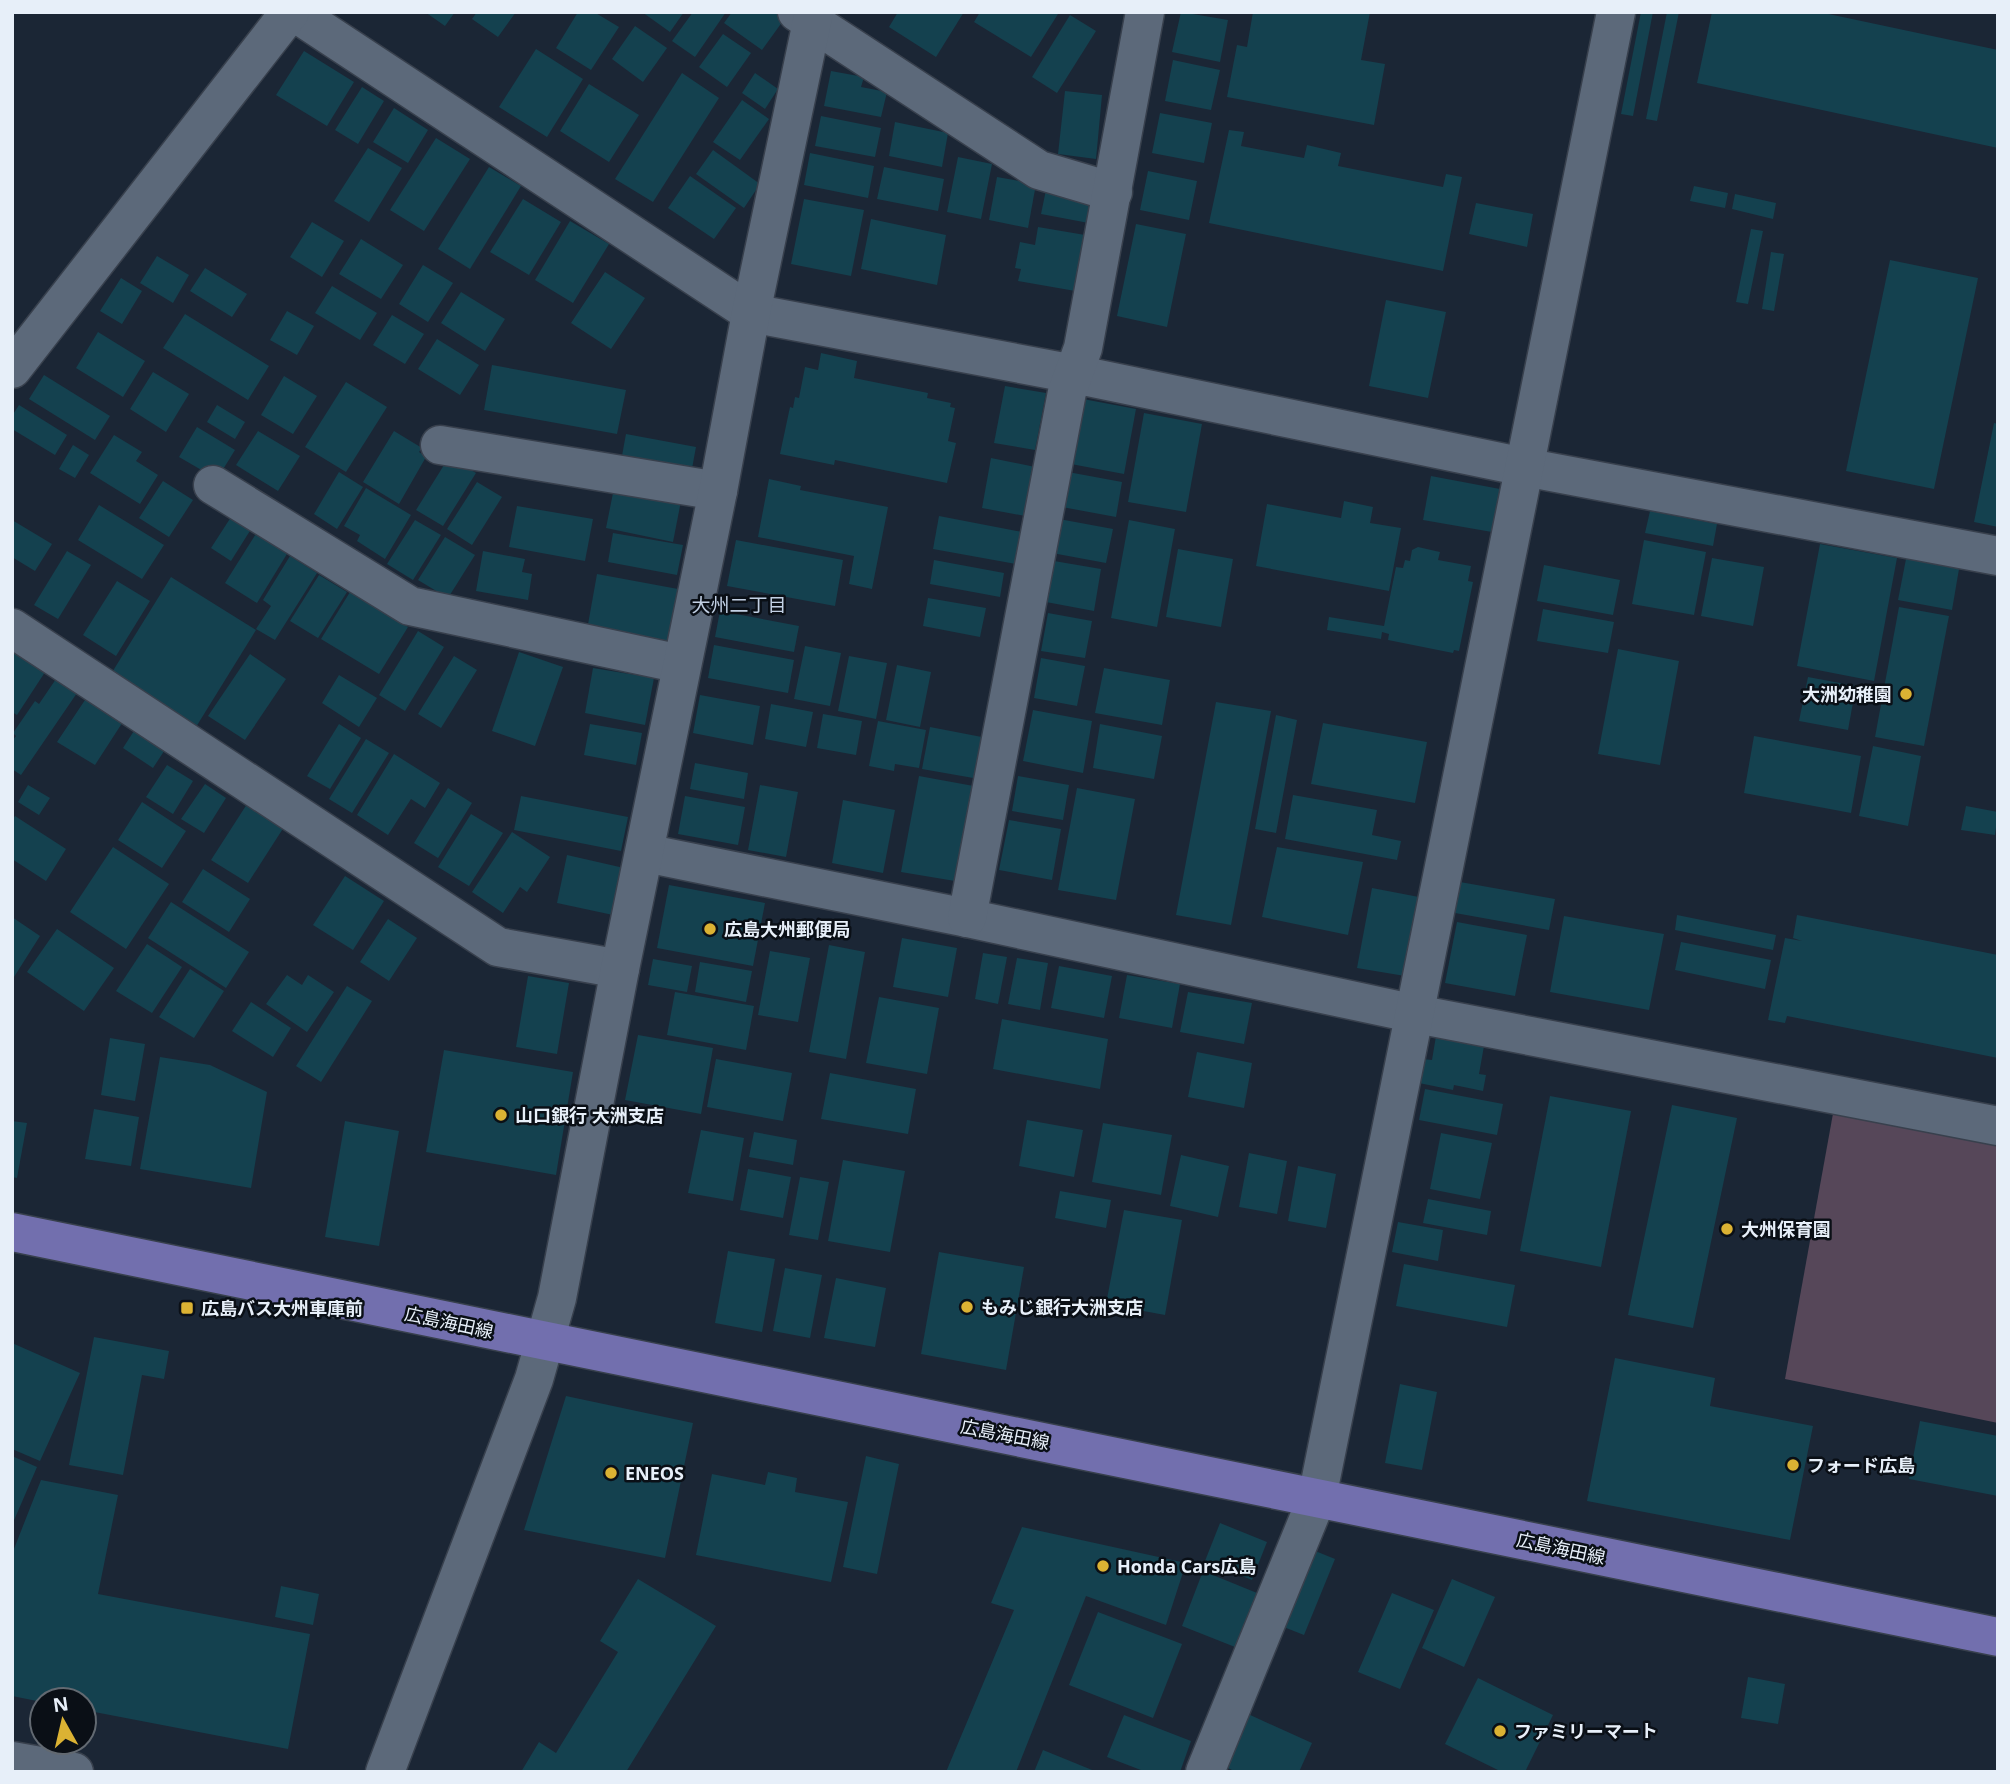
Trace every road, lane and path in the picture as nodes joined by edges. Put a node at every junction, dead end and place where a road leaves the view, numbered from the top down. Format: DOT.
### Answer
graph roads {
  1 [pos="292,12"];
  2 [pos="1145,12"];
  3 [pos="1616,12"];
  4 [pos="808,16"];
  5 [pos="1112,192"];
  6 [pos="751,313"];
  7 [pos="12,369"];
  8 [pos="1074,374"];
  9 [pos="440,444"];
  10 [pos="1524,467"];
  11 [pos="213,485"];
  12 [pos="718,491"];
  13 [pos="1998,556"];
  14 [pos="12,628"];
  15 [pos="681,664"];
  16 [pos="645,853"];
  17 [pos="967,918"];
  18 [pos="620,969"];
  19 [pos="1416,1014"];
  20 [pos="1998,1126"];
  21 [pos="12,1232"];
  22 [pos="545,1341"];
  23 [pos="1317,1498"];
  24 [pos="1998,1637"];
  25 [pos="12,1761"];
  26 [pos="74,1772"];
  27 [pos="385,1772"];
  28 [pos="1205,1772"];
  1 -- 6 [label="street"];
  1 -- 7 [label="street"];
  2 -- 5 [label="street"];
  3 -- 10 [label="street"];
  4 -- 5 [label="street"];
  4 -- 6 [label="street"];
  5 -- 8 [label="street"];
  6 -- 8 [label="street"];
  6 -- 12 [label="street"];
  8 -- 10 [label="street"];
  8 -- 17 [label="street"];
  9 -- 12 [label="street"];
  10 -- 13 [label="street"];
  10 -- 19 [label="street"];
  11 -- 15 [label="street"];
  12 -- 15 [label="street"];
  14 -- 18 [label="street"];
  15 -- 16 [label="street"];
  16 -- 17 [label="street"];
  16 -- 18 [label="street"];
  17 -- 19 [label="street"];
  18 -- 22 [label="street"];
  19 -- 20 [label="street"];
  19 -- 23 [label="street"];
  21 -- 22 [label="main road, 広島海田線"];
  22 -- 23 [label="main road, 広島海田線"];
  22 -- 27 [label="street"];
  23 -- 24 [label="main road, 広島海田線"];
  23 -- 28 [label="street"];
  25 -- 26 [label="street"];
}
